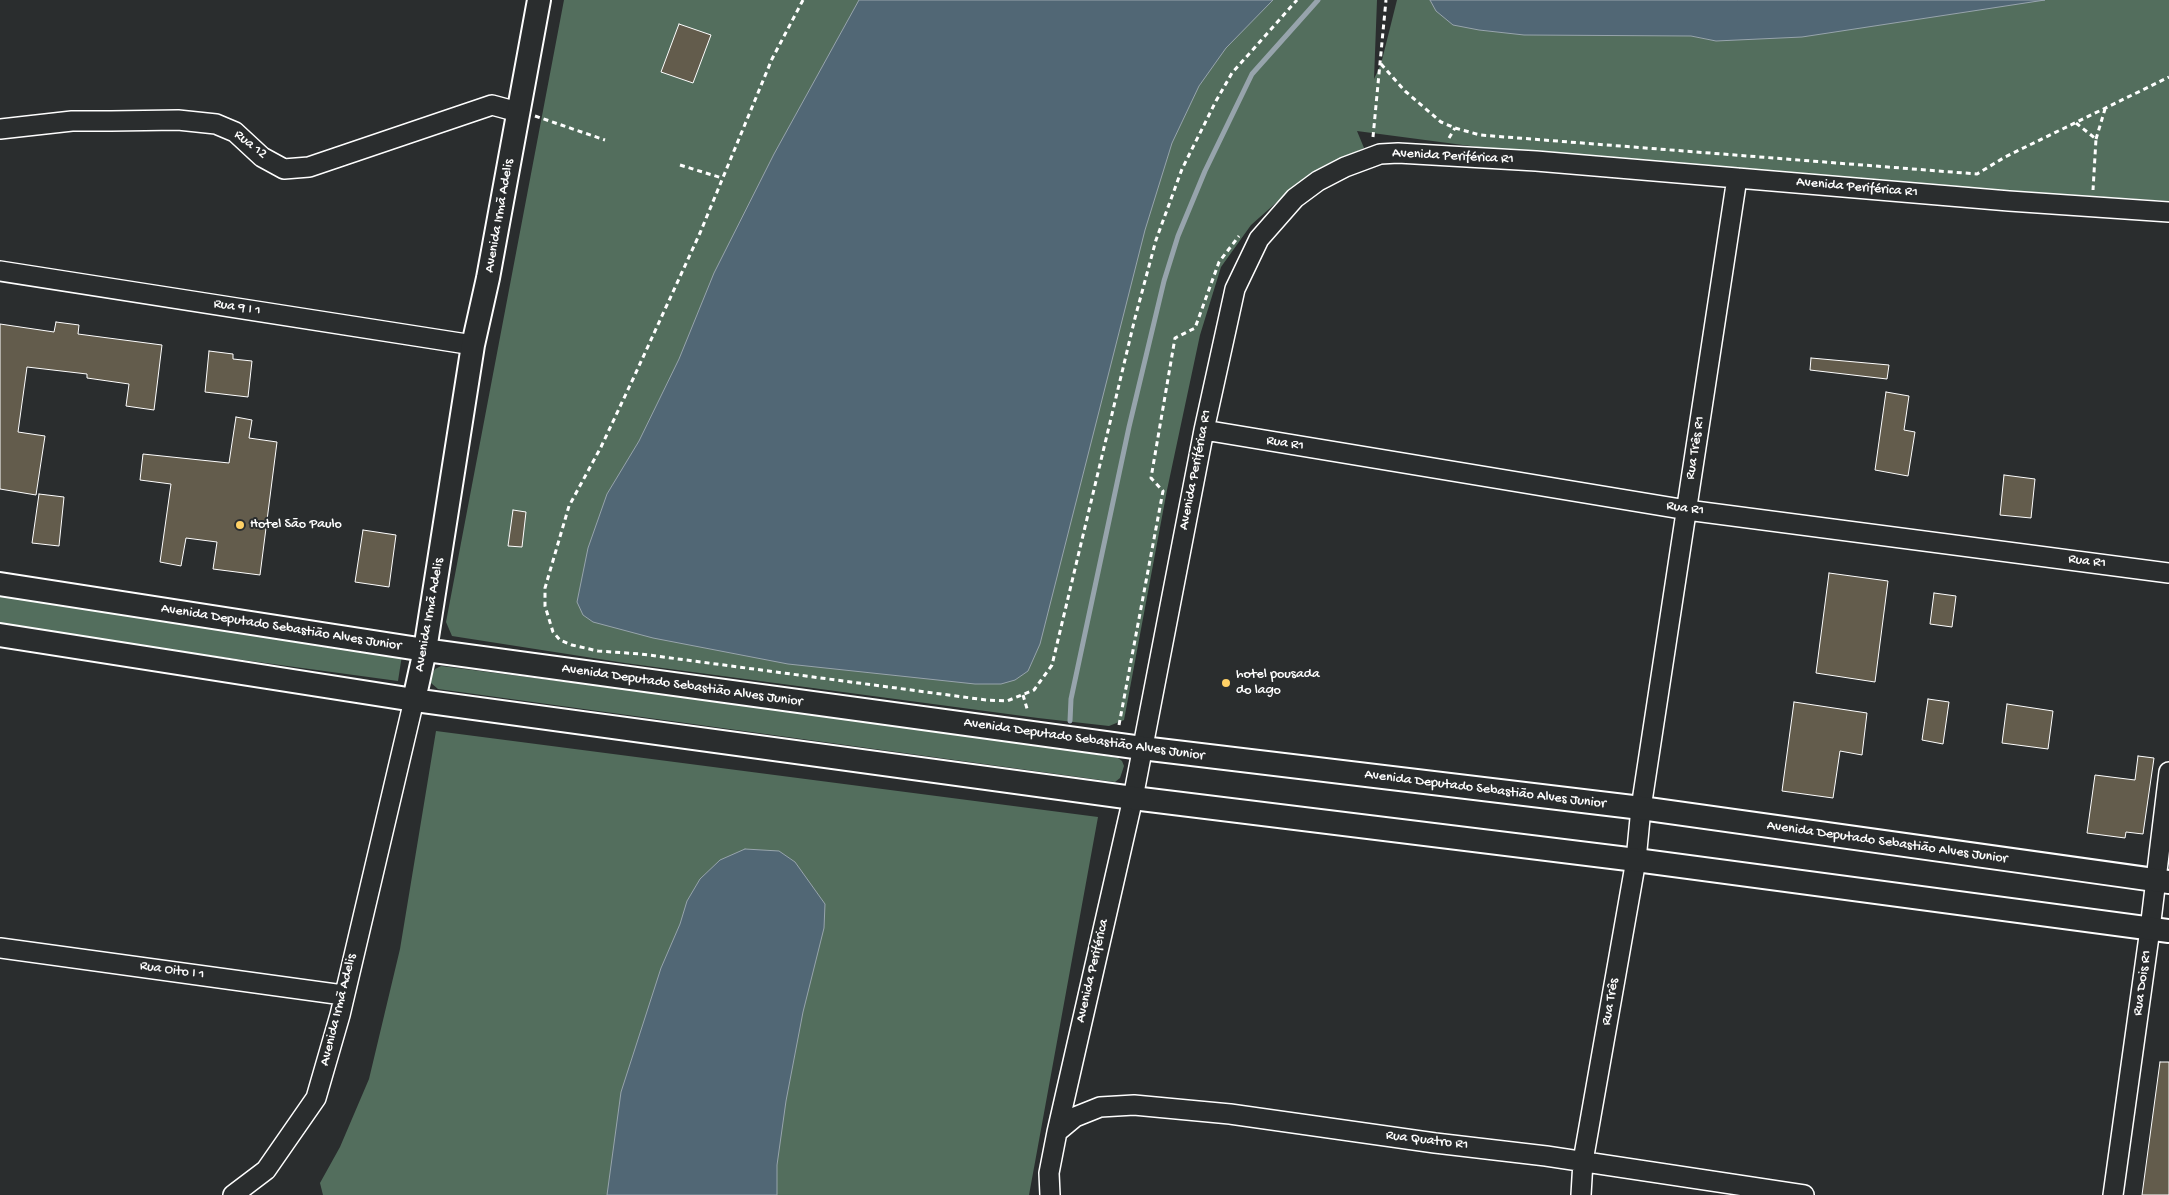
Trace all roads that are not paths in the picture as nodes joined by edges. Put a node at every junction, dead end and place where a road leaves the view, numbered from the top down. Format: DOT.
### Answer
graph roads {
  1 [pos="539,0"];
  2 [pos="518,112"];
  3 [pos="0,128"];
  4 [pos="1738,178"];
  5 [pos="2169,212"];
  6 [pos="0,271"];
  7 [pos="473,345"];
  8 [pos="1204,430"];
  9 [pos="1687,510"];
  10 [pos="2169,573"];
  11 [pos="0,584"];
  12 [pos="0,635"];
  13 [pos="425,650"];
  14 [pos="414,700"];
  15 [pos="1142,748"];
  16 [pos="2169,772"];
  17 [pos="1133,798"];
  18 [pos="1641,808"];
  19 [pos="1636,860"];
  20 [pos="2163,881"];
  21 [pos="2160,930"];
  22 [pos="0,948"];
  23 [pos="344,995"];
  24 [pos="1057,1132"];
  25 [pos="1583,1161"];
  26 [pos="233,1195"];
  27 [pos="1050,1195"];
  28 [pos="1581,1195"];
  29 [pos="1804,1195"];
  30 [pos="2113,1195"];
  1 -- 2 [label="street, Avenida Irmã Adelis"];
  2 -- 3 [label="street, Rua 12"];
  2 -- 7 [label="street, Avenida Irmã Adelis"];
  4 -- 5 [label="street, Avenida Periférica R1"];
  4 -- 8 [label="street, Avenida Periférica R1"];
  4 -- 9 [label="street, Rua Três R1"];
  6 -- 7 [label="street, Rua 9 I 1"];
  7 -- 13 [label="street, Avenida Irmã Adelis"];
  8 -- 9 [label="street, Rua R1"];
  8 -- 15 [label="street, Avenida Periférica R1"];
  9 -- 10 [label="street, Rua R1"];
  9 -- 18 [label="street, Rua Três R1"];
  11 -- 13 [label="street, Avenida Deputado Sebastião Alves Junior"];
  12 -- 14 [label="street"];
  13 -- 14 [label="street, Avenida Irmã Adelis"];
  13 -- 15 [label="street, Avenida Deputado Sebastião Alves Junior"];
  14 -- 17 [label="street"];
  14 -- 23 [label="street, Avenida Irmã Adelis"];
  15 -- 17 [label="street, Avenida Periférica"];
  15 -- 18 [label="street, Avenida Deputado Sebastião Alves Junior"];
  16 -- 20 [label="street, Rua Dois R1"];
  17 -- 19 [label="street"];
  17 -- 24 [label="street, Avenida Periférica"];
  18 -- 19 [label="street, Rua Três"];
  18 -- 20 [label="street, Avenida Deputado Sebastião Alves Junior"];
  19 -- 21 [label="street"];
  19 -- 25 [label="street, Rua Três"];
  20 -- 21 [label="street, Rua Dois R1"];
  21 -- 30 [label="street, Rua Dois R1"];
  22 -- 23 [label="street, Rua Oito I 1"];
  23 -- 26 [label="street, Avenida Irmã Adelis"];
  24 -- 25 [label="street, Rua Quatro R1"];
  24 -- 27 [label="street, Avenida Periférica"];
  25 -- 28 [label="street, Rua Três"];
  25 -- 29 [label="street, Rua Quatro R1"];
}
